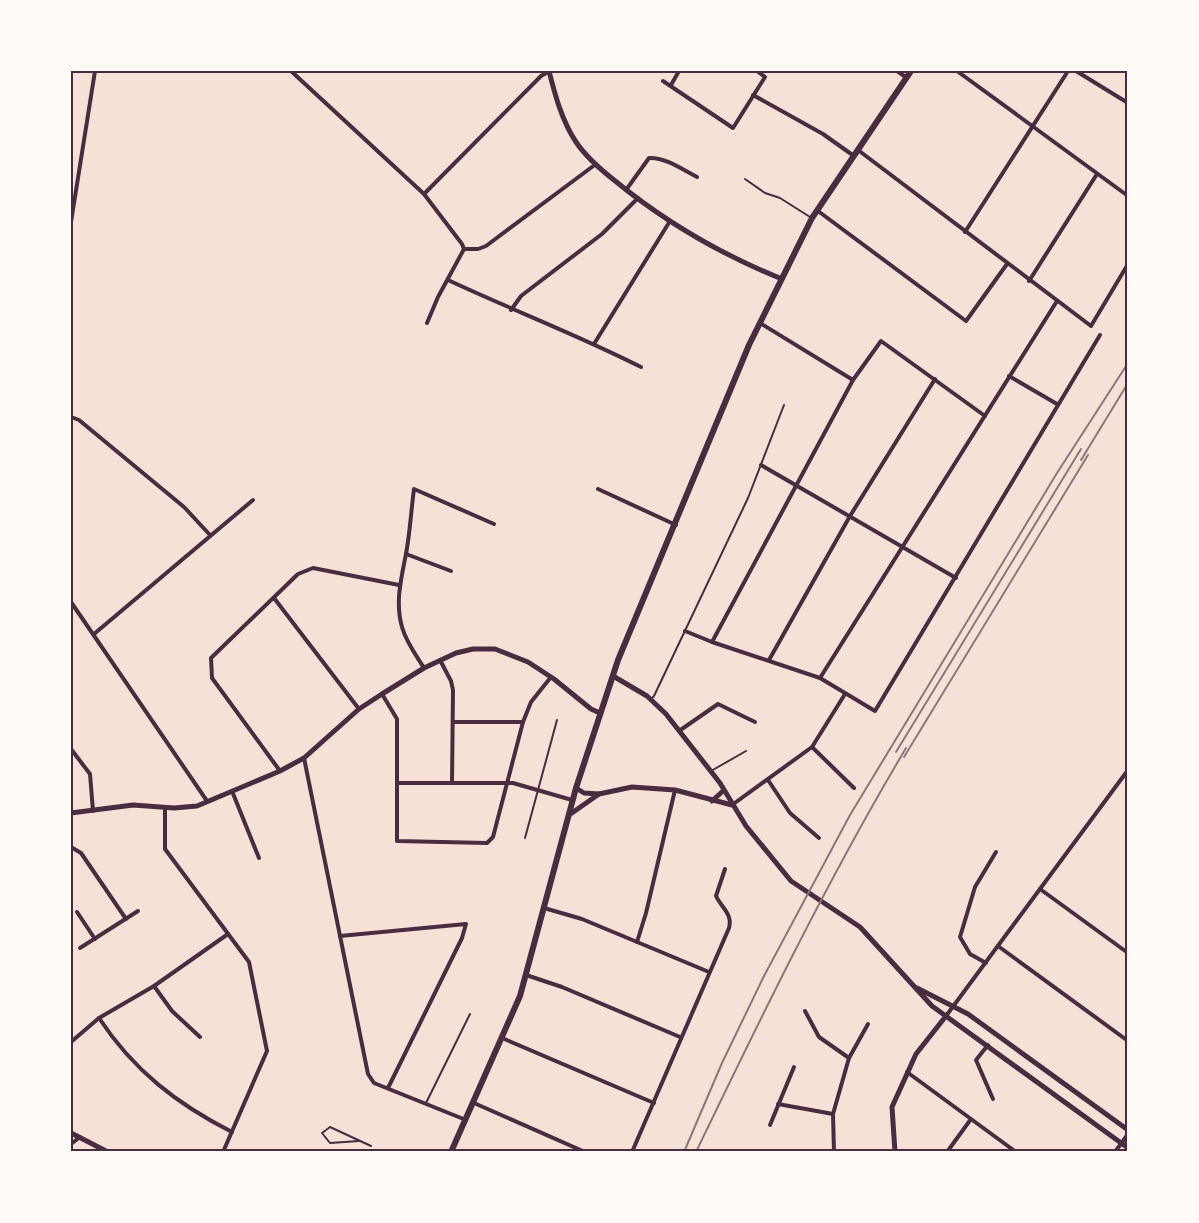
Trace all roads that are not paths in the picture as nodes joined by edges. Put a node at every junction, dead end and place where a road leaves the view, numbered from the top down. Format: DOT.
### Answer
graph roads {
  1 [pos="95,71"];
  2 [pos="679,71"];
  3 [pos="757,71"];
  4 [pos="897,71"];
  5 [pos="911,71"];
  6 [pos="957,71"];
  7 [pos="1068,71"];
  8 [pos="1076,71"];
  9 [pos="290,72"];
  10 [pos="547,72"];
  11 [pos="907,78"];
  12 [pos="663,81"];
  13 [pos="671,85"];
  14 [pos="753,94"];
  15 [pos="1128,103"];
  16 [pos="1033,128"];
  17 [pos="856,153"];
  18 [pos="596,164"];
  19 [pos="1097,174"];
  20 [pos="697,177"];
  21 [pos="745,179"];
  22 [pos="626,190"];
  23 [pos="424,194"];
  24 [pos="1128,196"];
  25 [pos="638,198"];
  26 [pos="818,210"];
  27 [pos="812,218"];
  28 [pos="72,219"];
  29 [pos="670,221"];
  30 [pos="965,232"];
  31 [pos="464,249"];
  32 [pos="1007,264"];
  33 [pos="1128,264"];
  34 [pos="782,279"];
  35 [pos="448,280"];
  36 [pos="1029,281"];
  37 [pos="1057,301"];
  38 [pos="511,310"];
  39 [pos="427,323"];
  40 [pos="760,323"];
  41 [pos="1100,335"];
  42 [pos="594,344"];
  43 [pos="641,367"];
  44 [pos="1009,376"];
  45 [pos="934,379"];
  46 [pos="853,380"];
  47 [pos="784,404"];
  48 [pos="1057,404"];
  49 [pos="985,416"];
  50 [pos="71,417"];
  51 [pos="761,465"];
  52 [pos="796,485"];
  53 [pos="598,489"];
  54 [pos="252,500"];
  55 [pos="850,516"];
  56 [pos="494,524"];
  57 [pos="676,525"];
  58 [pos="210,535"];
  59 [pos="904,548"];
  60 [pos="406,554"];
  61 [pos="451,572"];
  62 [pos="956,578"];
  63 [pos="399,585"];
  64 [pos="274,598"];
  65 [pos="71,602"];
  66 [pos="685,631"];
  67 [pos="94,634"];
  68 [pos="712,642"];
  69 [pos="440,660"];
  70 [pos="769,660"];
  71 [pos="424,668"];
  72 [pos="613,676"];
  73 [pos="551,677"];
  74 [pos="820,678"];
  75 [pos="382,694"];
  76 [pos="845,694"];
  77 [pos="651,699"];
  78 [pos="358,709"];
  79 [pos="600,712"];
  80 [pos="557,720"];
  81 [pos="454,722"];
  82 [pos="524,722"];
  83 [pos="755,722"];
  84 [pos="679,731"];
  85 [pos="812,747"];
  86 [pos="71,748"];
  87 [pos="746,751"];
  88 [pos="304,758"];
  89 [pos="1128,770"];
  90 [pos="711,771"];
  91 [pos="280,772"];
  92 [pos="768,780"];
  93 [pos="396,783"];
  94 [pos="452,783"];
  95 [pos="508,783"];
  96 [pos="576,788"];
  97 [pos="854,788"];
  98 [pos="538,789"];
  99 [pos="674,790"];
  100 [pos="724,790"];
  101 [pos="232,791"];
  102 [pos="599,794"];
  103 [pos="572,800"];
  104 [pos="207,801"];
  105 [pos="712,801"];
  106 [pos="732,805"];
  107 [pos="164,807"];
  108 [pos="93,811"];
  109 [pos="71,813"];
  110 [pos="568,816"];
  111 [pos="525,838"];
  112 [pos="819,838"];
  113 [pos="71,847"];
  114 [pos="996,852"];
  115 [pos="260,858"];
  116 [pos="725,869"];
  117 [pos="1040,889"];
  118 [pos="544,908"];
  119 [pos="138,911"];
  120 [pos="77,912"];
  121 [pos="126,919"];
  122 [pos="228,934"];
  123 [pos="340,936"];
  124 [pos="95,939"];
  125 [pos="637,942"];
  126 [pos="998,946"];
  127 [pos="80,948"];
  128 [pos="1128,953"];
  129 [pos="986,963"];
  130 [pos="709,972"];
  131 [pos="526,975"];
  132 [pos="154,986"];
  133 [pos="914,986"];
  134 [pos="954,1005"];
  135 [pos="806,1011"];
  136 [pos="470,1014"];
  137 [pos="946,1016"];
  138 [pos="99,1018"];
  139 [pos="868,1024"];
  140 [pos="200,1037"];
  141 [pos="680,1037"];
  142 [pos="502,1038"];
  143 [pos="1128,1041"];
  144 [pos="71,1042"];
  145 [pos="988,1045"];
  146 [pos="849,1058"];
  147 [pos="794,1067"];
  148 [pos="907,1072"];
  149 [pos="388,1088"];
  150 [pos="993,1099"];
  151 [pos="426,1103"];
  152 [pos="474,1103"];
  153 [pos="654,1103"];
  154 [pos="778,1104"];
  155 [pos="833,1114"];
  156 [pos="971,1119"];
  157 [pos="466,1120"];
  158 [pos="770,1125"];
  159 [pos="1128,1130"];
  160 [pos="71,1132"];
  161 [pos="232,1132"];
  162 [pos="1128,1134"];
  163 [pos="80,1137"];
  164 [pos="359,1141"];
  165 [pos="1121,1143"];
  166 [pos="71,1144"];
  167 [pos="371,1146"];
  168 [pos="1128,1148"];
  169 [pos="108,1152"];
  170 [pos="223,1152"];
  171 [pos="451,1152"];
  172 [pos="585,1152"];
  173 [pos="632,1152"];
  174 [pos="834,1152"];
  175 [pos="895,1152"];
  176 [pos="947,1152"];
  177 [pos="1016,1152"];
  178 [pos="1115,1152"];
  1 -- 28 [label="street"];
  2 -- 13 [label="street"];
  3 -- 14 [label="street"];
  4 -- 11 [label="street"];
  5 -- 11 [label="main road"];
  6 -- 16 [label="street"];
  7 -- 16 [label="street"];
  8 -- 15 [label="street"];
  9 -- 23 [label="street"];
  10 -- 18 [label="street"];
  10 -- 23 [label="street"];
  11 -- 17 [label="main road"];
  12 -- 13 [label="street"];
  13 -- 14 [label="street"];
  14 -- 17 [label="street"];
  16 -- 19 [label="street"];
  16 -- 30 [label="street"];
  17 -- 26 [label="main road"];
  17 -- 30 [label="street"];
  18 -- 22 [label="street"];
  18 -- 31 [label="street"];
  19 -- 24 [label="street"];
  19 -- 36 [label="street"];
  20 -- 22 [label="street"];
  21 -- 27 [label="lane"];
  22 -- 25 [label="street"];
  23 -- 31 [label="street"];
  25 -- 29 [label="street"];
  25 -- 38 [label="street"];
  26 -- 27 [label="main road"];
  26 -- 32 [label="street"];
  27 -- 34 [label="main road"];
  29 -- 34 [label="street"];
  29 -- 42 [label="street"];
  30 -- 32 [label="street"];
  31 -- 35 [label="street"];
  32 -- 36 [label="street"];
  33 -- 37 [label="street"];
  34 -- 40 [label="main road"];
  35 -- 38 [label="street"];
  35 -- 39 [label="street"];
  36 -- 37 [label="street"];
  37 -- 44 [label="street"];
  38 -- 42 [label="street"];
  40 -- 46 [label="street"];
  40 -- 57 [label="main road"];
  41 -- 48 [label="street"];
  42 -- 43 [label="street"];
  44 -- 48 [label="street"];
  44 -- 49 [label="street"];
  45 -- 46 [label="street"];
  45 -- 49 [label="street"];
  45 -- 55 [label="street"];
  46 -- 52 [label="street"];
  47 -- 51 [label="lane"];
  48 -- 62 [label="street"];
  49 -- 59 [label="street"];
  50 -- 58 [label="street"];
  51 -- 52 [label="street"];
  51 -- 66 [label="lane"];
  52 -- 55 [label="street"];
  52 -- 68 [label="street"];
  53 -- 57 [label="street"];
  54 -- 58 [label="street"];
  55 -- 59 [label="street"];
  55 -- 70 [label="street"];
  56 -- 60 [label="street"];
  57 -- 72 [label="main road"];
  58 -- 67 [label="street"];
  59 -- 62 [label="street"];
  59 -- 74 [label="street"];
  60 -- 61 [label="street"];
  60 -- 63 [label="street"];
  62 -- 76 [label="street"];
  63 -- 64 [label="street"];
  63 -- 71 [label="street"];
  64 -- 78 [label="street"];
  64 -- 91 [label="street"];
  65 -- 67 [label="street"];
  66 -- 68 [label="street"];
  66 -- 77 [label="lane"];
  67 -- 104 [label="street"];
  68 -- 70 [label="street"];
  69 -- 71 [label="street"];
  69 -- 73 [label="street"];
  69 -- 81 [label="street"];
  70 -- 74 [label="street"];
  71 -- 75 [label="street"];
  72 -- 77 [label="street"];
  72 -- 79 [label="main road"];
  73 -- 79 [label="street"];
  73 -- 82 [label="street"];
  74 -- 76 [label="street"];
  75 -- 78 [label="street"];
  75 -- 93 [label="street"];
  76 -- 85 [label="street"];
  77 -- 84 [label="street"];
  78 -- 88 [label="street"];
  79 -- 96 [label="main road"];
  80 -- 98 [label="lane"];
  81 -- 82 [label="street"];
  81 -- 94 [label="street"];
  82 -- 95 [label="street"];
  83 -- 84 [label="street"];
  84 -- 90 [label="street"];
  85 -- 92 [label="street"];
  85 -- 97 [label="street"];
  86 -- 108 [label="street"];
  87 -- 90 [label="lane"];
  88 -- 91 [label="street"];
  88 -- 123 [label="street"];
  89 -- 117 [label="street"];
  90 -- 100 [label="street"];
  91 -- 101 [label="street"];
  92 -- 106 [label="street"];
  92 -- 112 [label="street"];
  93 -- 94 [label="street"];
  93 -- 95 [label="street"];
  94 -- 95 [label="street"];
  95 -- 98 [label="street"];
  96 -- 102 [label="street"];
  96 -- 103 [label="main road"];
  98 -- 103 [label="street"];
  98 -- 111 [label="lane"];
  99 -- 102 [label="street"];
  99 -- 105 [label="street"];
  99 -- 125 [label="street"];
  100 -- 105 [label="street"];
  100 -- 106 [label="street"];
  101 -- 104 [label="street"];
  101 -- 115 [label="street"];
  102 -- 110 [label="street"];
  103 -- 110 [label="main road"];
  104 -- 107 [label="street"];
  105 -- 106 [label="street"];
  106 -- 133 [label="street"];
  107 -- 108 [label="street"];
  107 -- 122 [label="street"];
  108 -- 109 [label="street"];
  110 -- 118 [label="main road"];
  113 -- 121 [label="street"];
  114 -- 129 [label="street"];
  116 -- 130 [label="street"];
  117 -- 126 [label="street"];
  117 -- 128 [label="street"];
  118 -- 125 [label="street"];
  118 -- 131 [label="main road"];
  119 -- 121 [label="street"];
  120 -- 124 [label="street"];
  121 -- 124 [label="street"];
  122 -- 132 [label="street"];
  122 -- 161 [label="street"];
  123 -- 149 [label="street"];
  123 -- 149 [label="street"];
  124 -- 127 [label="street"];
  125 -- 130 [label="street"];
  126 -- 129 [label="street"];
  126 -- 143 [label="street"];
  129 -- 134 [label="street"];
  130 -- 141 [label="street"];
  131 -- 141 [label="street"];
  131 -- 142 [label="main road"];
  132 -- 138 [label="street"];
  132 -- 140 [label="street"];
  133 -- 134 [label="street"];
  133 -- 137 [label="street"];
  134 -- 137 [label="street"];
  134 -- 159 [label="street"];
  135 -- 146 [label="street"];
  136 -- 151 [label="lane"];
  137 -- 145 [label="street"];
  137 -- 148 [label="street"];
  138 -- 144 [label="street"];
  138 -- 161 [label="street"];
  139 -- 146 [label="street"];
  141 -- 153 [label="street"];
  142 -- 152 [label="main road"];
  142 -- 153 [label="street"];
  145 -- 150 [label="street"];
  145 -- 165 [label="street"];
  146 -- 155 [label="street"];
  147 -- 154 [label="street"];
  148 -- 156 [label="street"];
  148 -- 175 [label="street"];
  149 -- 151 [label="street"];
  151 -- 157 [label="street"];
  152 -- 157 [label="main road"];
  152 -- 172 [label="street"];
  153 -- 173 [label="street"];
  154 -- 155 [label="street"];
  154 -- 158 [label="street"];
  155 -- 174 [label="street"];
  156 -- 176 [label="street"];
  156 -- 177 [label="street"];
  157 -- 171 [label="main road"];
  160 -- 163 [label="street"];
  161 -- 170 [label="street"];
  162 -- 165 [label="street"];
  163 -- 166 [label="street"];
  163 -- 169 [label="street"];
  164 -- 164 [label="lane"];
  164 -- 167 [label="lane"];
  165 -- 168 [label="street"];
  165 -- 178 [label="street"];
}
